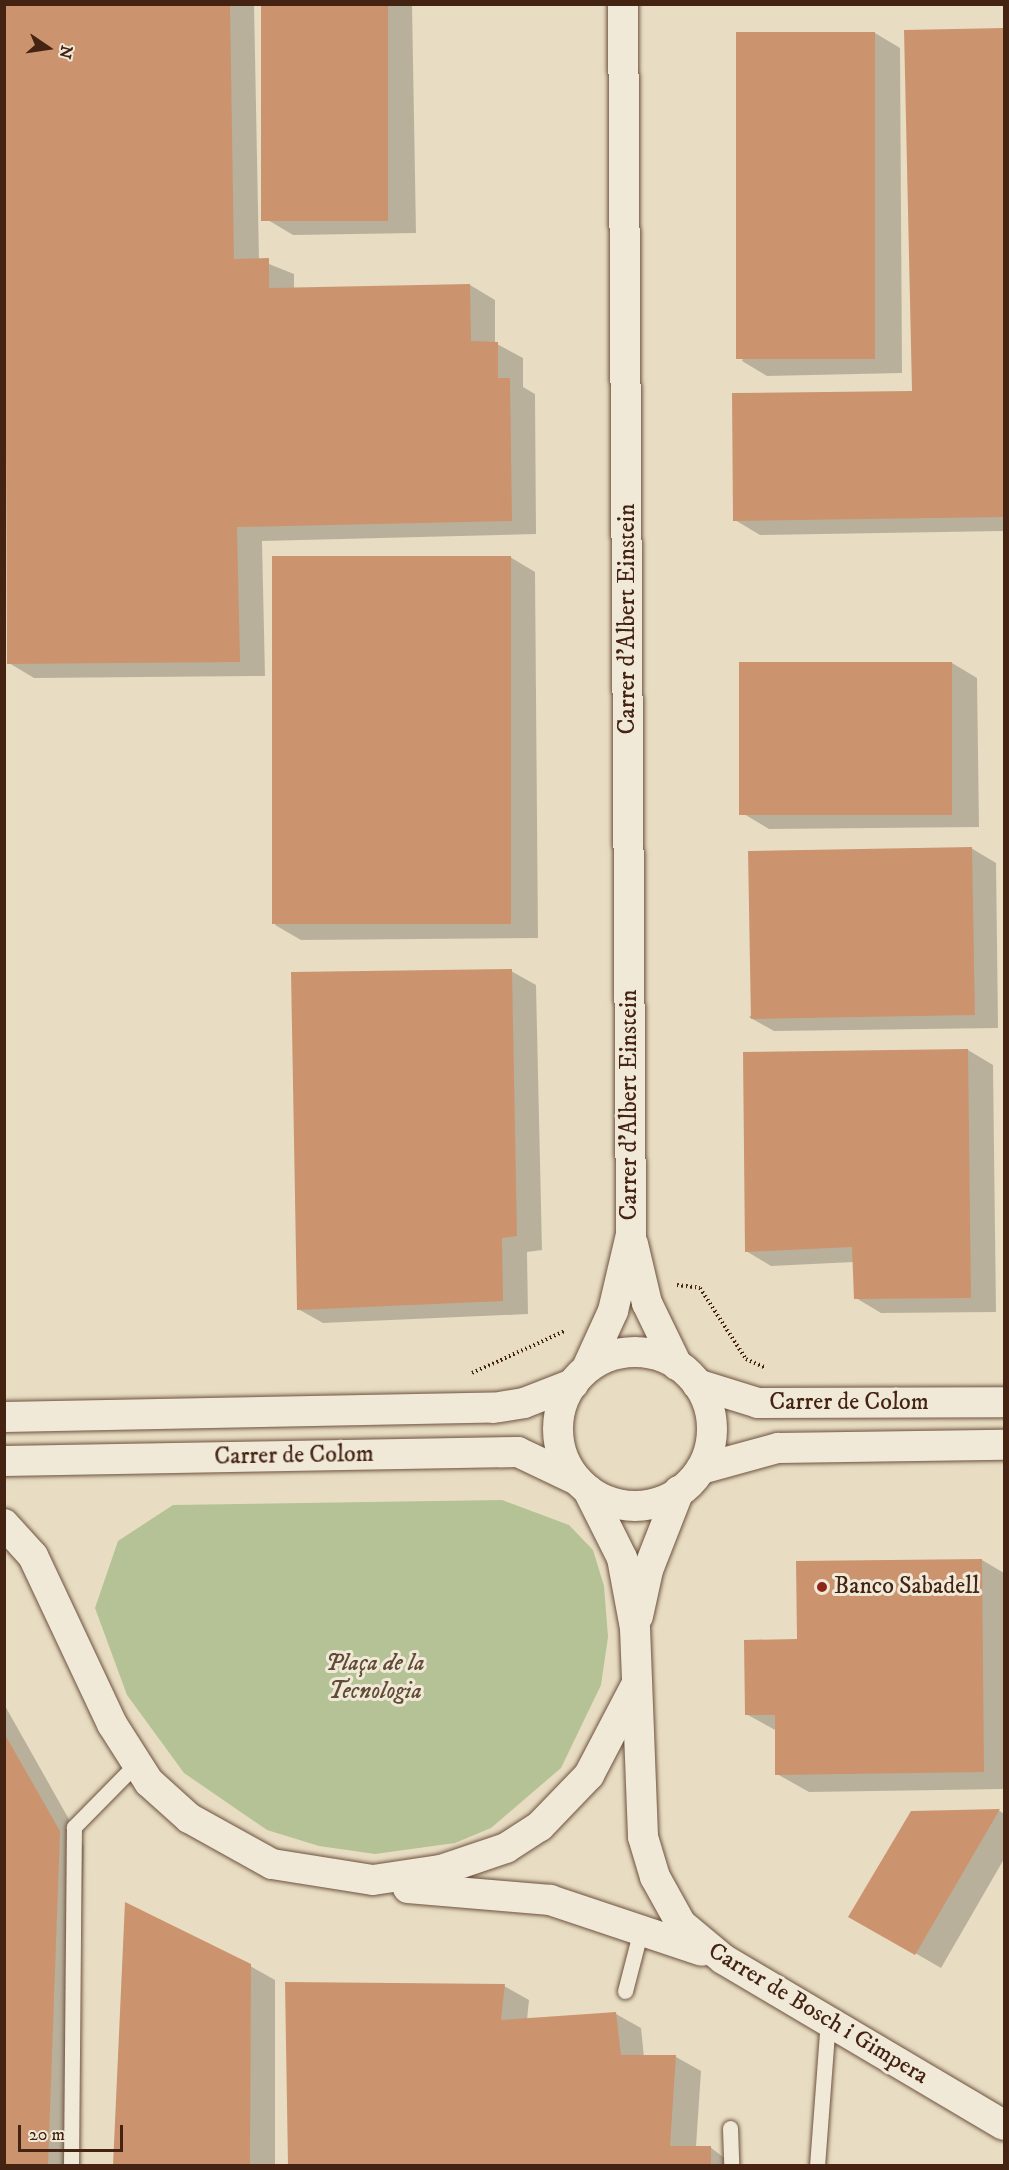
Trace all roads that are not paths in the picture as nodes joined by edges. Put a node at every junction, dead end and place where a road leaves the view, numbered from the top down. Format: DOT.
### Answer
graph roads {
  1 [pos="623,4"];
  2 [pos="631,1234"];
  3 [pos="687,1374"];
  4 [pos="580,1376"];
  5 [pos="1005,1402"];
  6 [pos="4,1417"];
  7 [pos="1005,1446"];
  8 [pos="4,1461"];
  9 [pos="701,1469"];
  10 [pos="582,1485"];
  11 [pos="679,1491"];
  12 [pos="4,1524"];
  13 [pos="635,1628"];
  14 [pos="636,1685"];
  15 [pos="136,1764"];
  16 [pos="373,1880"];
  17 [pos="641,1929"];
  18 [pos="723,1959"];
  19 [pos="625,1991"];
  20 [pos="828,2020"];
  21 [pos="1005,2125"];
  22 [pos="730,2128"];
  23 [pos="71,2166"];
  24 [pos="731,2166"];
  25 [pos="817,2166"];
  1 -- 2 [label="street, Carrer d'Albert Einstein"];
  2 -- 3 [label="street, Carrer d'Albert Einstein"];
  2 -- 4 [label="street, Carrer d'Albert Einstein"];
  3 -- 4 [label="street"];
  3 -- 5 [label="street, Carrer de Colom"];
  3 -- 9 [label="street"];
  4 -- 6 [label="street, Carrer de Colom"];
  4 -- 10 [label="street"];
  7 -- 9 [label="street, Carrer de Colom"];
  8 -- 10 [label="street, Carrer de Colom"];
  9 -- 11 [label="street"];
  10 -- 11 [label="street"];
  10 -- 13 [label="street, Carrer de Bosch i Gimpera"];
  11 -- 13 [label="street, Carrer de Bosch i Gimpera"];
  12 -- 15 [label="street"];
  13 -- 14 [label="street, Carrer de Bosch i Gimpera"];
  14 -- 16 [label="street"];
  14 -- 18 [label="street, Carrer de Bosch i Gimpera"];
  15 -- 16 [label="street"];
  15 -- 23 [label="lane"];
  16 -- 17 [label="street"];
  17 -- 18 [label="street"];
  17 -- 19 [label="lane"];
  18 -- 20 [label="street, Carrer de Bosch i Gimpera"];
  20 -- 21 [label="street, Carrer de Bosch i Gimpera"];
  20 -- 25 [label="lane"];
  22 -- 24 [label="lane"];
}
